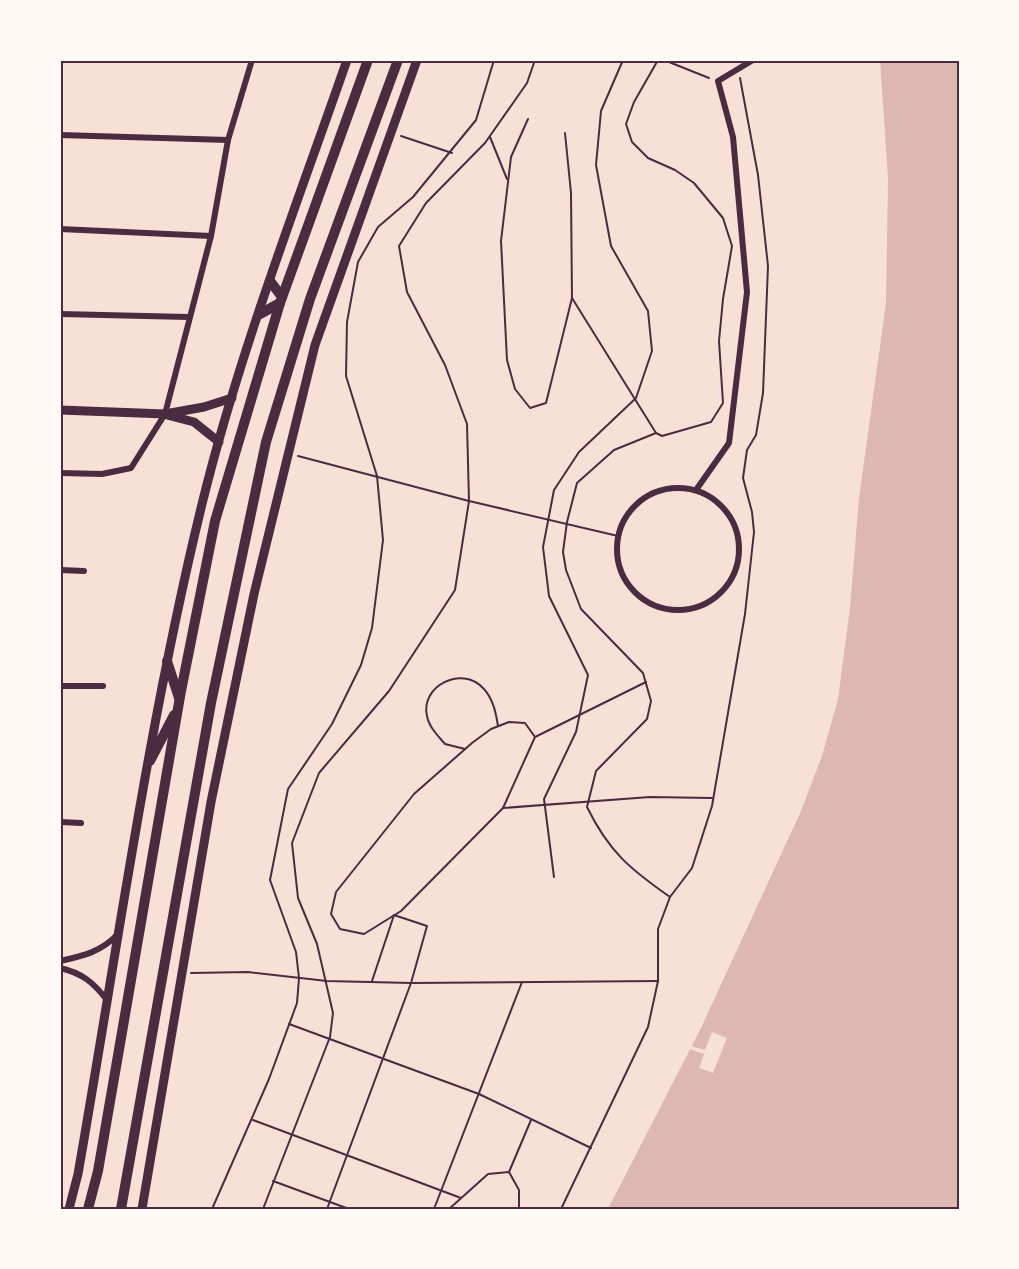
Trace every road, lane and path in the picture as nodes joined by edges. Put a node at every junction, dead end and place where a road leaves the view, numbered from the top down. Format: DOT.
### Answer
graph roads {
  1 [pos="252,60"];
  2 [pos="347,60"];
  3 [pos="368,60"];
  4 [pos="398,60"];
  5 [pos="417,60"];
  6 [pos="494,60"];
  7 [pos="535,60"];
  8 [pos="623,60"];
  9 [pos="658,60"];
  10 [pos="664,60"];
  11 [pos="753,60"];
  12 [pos="737,69"];
  13 [pos="718,81"];
  14 [pos="528,119"];
  15 [pos="391,133"];
  16 [pos="565,133"];
  17 [pos="60,135"];
  18 [pos="490,137"];
  19 [pos="228,140"];
  20 [pos="452,153"];
  21 [pos="508,182"];
  22 [pos="60,229"];
  23 [pos="211,236"];
  24 [pos="270,281"];
  25 [pos="572,298"];
  26 [pos="281,300"];
  27 [pos="60,314"];
  28 [pos="260,314"];
  29 [pos="188,317"];
  30 [pos="232,398"];
  31 [pos="636,398"];
  32 [pos="60,410"];
  33 [pos="165,414"];
  34 [pos="656,433"];
  35 [pos="219,442"];
  36 [pos="289,453"];
  37 [pos="60,473"];
  38 [pos="378,476"];
  39 [pos="696,490"];
  40 [pos="469,501"];
  41 [pos="549,518"];
  42 [pos="567,522"];
  43 [pos="618,536"];
  44 [pos="60,570"];
  45 [pos="84,571"];
  46 [pos="167,661"];
  47 [pos="646,682"];
  48 [pos="60,686"];
  49 [pos="103,686"];
  50 [pos="179,704"];
  51 [pos="579,716"];
  52 [pos="498,726"];
  53 [pos="535,737"];
  54 [pos="465,749"];
  55 [pos="150,761"];
  56 [pos="714,798"];
  57 [pos="588,801"];
  58 [pos="544,806"];
  59 [pos="503,808"];
  60 [pos="60,822"];
  61 [pos="81,823"];
  62 [pos="554,877"];
  63 [pos="670,897"];
  64 [pos="394,915"];
  65 [pos="120,932"];
  66 [pos="60,962"];
  67 [pos="60,968"];
  68 [pos="183,973"];
  69 [pos="299,978"];
  70 [pos="327,981"];
  71 [pos="372,981"];
  72 [pos="658,981"];
  73 [pos="522,982"];
  74 [pos="411,983"];
  75 [pos="108,1002"];
  76 [pos="289,1024"];
  77 [pos="330,1037"];
  78 [pos="383,1058"];
  79 [pos="478,1094"];
  80 [pos="252,1120"];
  81 [pos="531,1120"];
  82 [pos="292,1134"];
  83 [pos="591,1148"];
  84 [pos="349,1156"];
  85 [pos="509,1172"];
  86 [pos="273,1181"];
  87 [pos="440,1192"];
  88 [pos="461,1198"];
  89 [pos="330,1203"];
  90 [pos="69,1209"];
  91 [pos="88,1209"];
  92 [pos="121,1209"];
  93 [pos="142,1209"];
  94 [pos="212,1209"];
  95 [pos="263,1209"];
  96 [pos="327,1209"];
  97 [pos="349,1209"];
  98 [pos="434,1209"];
  99 [pos="449,1209"];
  100 [pos="519,1209"];
  101 [pos="561,1209"];
  1 -- 19 [label="street"];
  2 -- 24 [label="street"];
  3 -- 26 [label="main road"];
  4 -- 92 [label="main road"];
  5 -- 15 [label="street"];
  6 -- 20 [label="path"];
  7 -- 18 [label="path"];
  8 -- 31 [label="path"];
  9 -- 34 [label="path"];
  10 -- 13 [label="path"];
  11 -- 12 [label="street"];
  12 -- 13 [label="street"];
  12 -- 56 [label="path"];
  13 -- 39 [label="street"];
  14 -- 21 [label="path"];
  15 -- 20 [label="path"];
  15 -- 36 [label="street"];
  16 -- 25 [label="path"];
  17 -- 19 [label="street"];
  18 -- 21 [label="path"];
  18 -- 40 [label="path"];
  19 -- 23 [label="street"];
  20 -- 38 [label="path"];
  21 -- 25 [label="path"];
  22 -- 23 [label="street"];
  23 -- 29 [label="street"];
  24 -- 26 [label="main road"];
  24 -- 28 [label="street"];
  25 -- 31 [label="path"];
  26 -- 28 [label="main road"];
  26 -- 50 [label="main road"];
  27 -- 29 [label="street"];
  28 -- 30 [label="street"];
  29 -- 33 [label="street"];
  30 -- 33 [label="street"];
  30 -- 35 [label="street"];
  31 -- 34 [label="path"];
  31 -- 41 [label="path"];
  32 -- 33 [label="street"];
  33 -- 35 [label="street"];
  33 -- 37 [label="street"];
  34 -- 42 [label="path"];
  35 -- 46 [label="street"];
  36 -- 38 [label="path"];
  36 -- 68 [label="street"];
  38 -- 40 [label="path"];
  38 -- 69 [label="path"];
  39 -- 43 [label="street"];
  39 -- 43 [label="street"];
  40 -- 41 [label="path"];
  40 -- 70 [label="path"];
  41 -- 42 [label="path"];
  41 -- 51 [label="path"];
  42 -- 43 [label="path"];
  42 -- 47 [label="path"];
  44 -- 45 [label="street"];
  46 -- 50 [label="main road"];
  46 -- 55 [label="street"];
  47 -- 51 [label="path"];
  47 -- 57 [label="path"];
  48 -- 49 [label="street"];
  50 -- 55 [label="main road"];
  50 -- 91 [label="main road"];
  51 -- 53 [label="path"];
  51 -- 58 [label="path"];
  52 -- 53 [label="path"];
  52 -- 54 [label="path"];
  52 -- 54 [label="path"];
  53 -- 59 [label="path"];
  54 -- 64 [label="path"];
  55 -- 65 [label="street"];
  56 -- 57 [label="path"];
  56 -- 63 [label="path"];
  57 -- 58 [label="path"];
  57 -- 63 [label="path"];
  58 -- 59 [label="path"];
  58 -- 62 [label="path"];
  59 -- 64 [label="path"];
  60 -- 61 [label="street"];
  63 -- 72 [label="path"];
  64 -- 71 [label="path"];
  64 -- 74 [label="path"];
  65 -- 66 [label="street"];
  65 -- 75 [label="street"];
  67 -- 75 [label="street"];
  68 -- 69 [label="path"];
  68 -- 93 [label="street"];
  69 -- 70 [label="path"];
  69 -- 76 [label="path"];
  70 -- 71 [label="path"];
  70 -- 77 [label="path"];
  71 -- 74 [label="path"];
  72 -- 73 [label="path"];
  72 -- 83 [label="path"];
  73 -- 74 [label="path"];
  73 -- 79 [label="path"];
  74 -- 78 [label="path"];
  75 -- 90 [label="street"];
  76 -- 77 [label="path"];
  76 -- 80 [label="path"];
  77 -- 78 [label="path"];
  77 -- 82 [label="path"];
  78 -- 79 [label="path"];
  78 -- 84 [label="path"];
  79 -- 81 [label="path"];
  79 -- 87 [label="path"];
  80 -- 82 [label="path"];
  80 -- 94 [label="path"];
  81 -- 83 [label="path"];
  81 -- 85 [label="path"];
  82 -- 84 [label="path"];
  82 -- 86 [label="path"];
  83 -- 101 [label="path"];
  84 -- 87 [label="path"];
  84 -- 89 [label="path"];
  85 -- 88 [label="path"];
  85 -- 100 [label="path"];
  86 -- 89 [label="path"];
  86 -- 95 [label="path"];
  87 -- 88 [label="path"];
  87 -- 98 [label="path"];
  88 -- 99 [label="path"];
  89 -- 96 [label="path"];
  89 -- 97 [label="path"];
}
